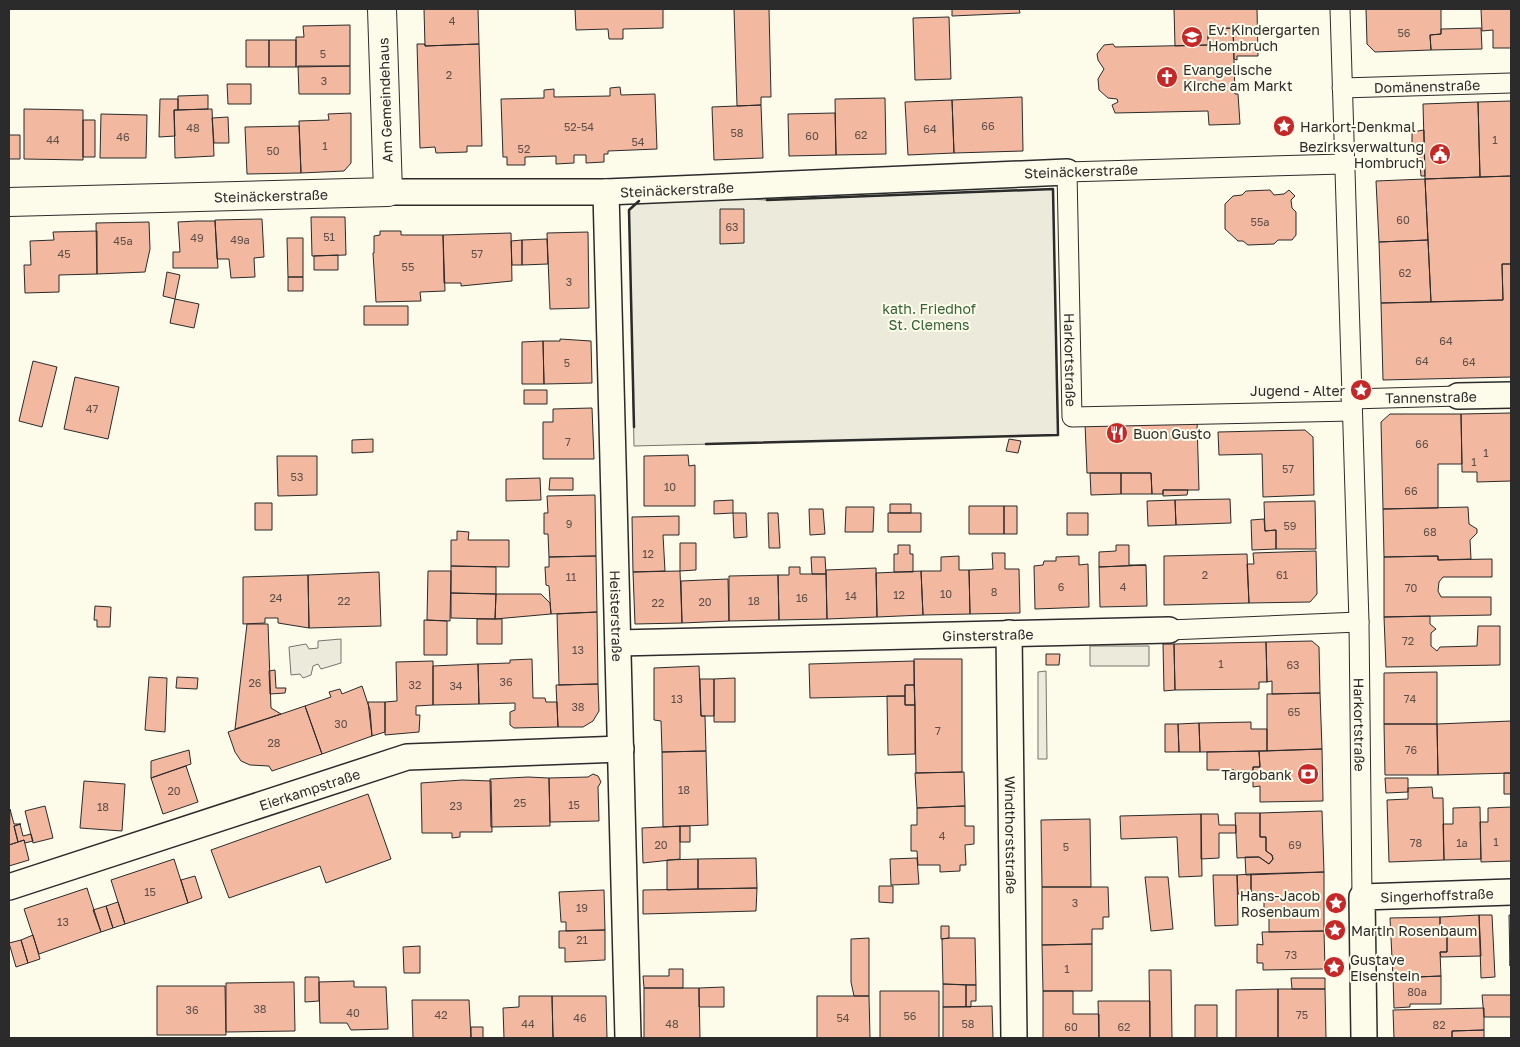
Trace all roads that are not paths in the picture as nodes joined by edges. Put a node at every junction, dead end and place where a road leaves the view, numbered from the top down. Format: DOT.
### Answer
graph roads {
  1 [pos="382,9"];
  2 [pos="1340,9"];
  3 [pos="1511,83"];
  4 [pos="1342,88"];
  5 [pos="1343,164"];
  6 [pos="1067,172"];
  7 [pos="388,192"];
  8 [pos="606,192"];
  9 [pos="9,202"];
  10 [pos="1511,395"];
  11 [pos="1458,396"];
  12 [pos="1352,405"];
  13 [pos="1359,622"];
  14 [pos="1169,630"];
  15 [pos="1009,633"];
  16 [pos="618,643"];
  17 [pos="621,749"];
  18 [pos="9,886"];
  19 [pos="1511,892"];
  20 [pos="1362,897"];
  21 [pos="628,1038"];
  22 [pos="1014,1038"];
  23 [pos="1364,1038"];
  1 -- 7 [label="street, Am Gemeindehaus"];
  2 -- 4 [label="street, Harkortstraße"];
  3 -- 4 [label="street, Domänenstraße"];
  4 -- 5 [label="street, Harkortstraße"];
  5 -- 6 [label="street, Steinäckerstraße"];
  5 -- 12 [label="street, Harkortstraße"];
  6 -- 8 [label="street, Steinäckerstraße"];
  6 -- 12 [label="street, Harkortstraße"];
  7 -- 8 [label="street, Steinäckerstraße"];
  7 -- 9 [label="street, Steinäckerstraße"];
  8 -- 16 [label="street, Heisterstraße"];
  10 -- 11 [label="street, Tannenstraße"];
  11 -- 12 [label="street, Tannenstraße"];
  12 -- 13 [label="street, Harkortstraße"];
  13 -- 14 [label="street, Ginsterstraße"];
  13 -- 20 [label="street, Harkortstraße"];
  14 -- 15 [label="street, Ginsterstraße"];
  15 -- 16 [label="street, Ginsterstraße"];
  15 -- 22 [label="street, Windthorststraße"];
  16 -- 17 [label="street, Heisterstraße"];
  17 -- 18 [label="street, Eierkampstraße"];
  17 -- 21 [label="street, Heisterstraße"];
  19 -- 20 [label="street, Singerhoffstraße"];
  20 -- 23 [label="street, Harkortstraße"];
}
